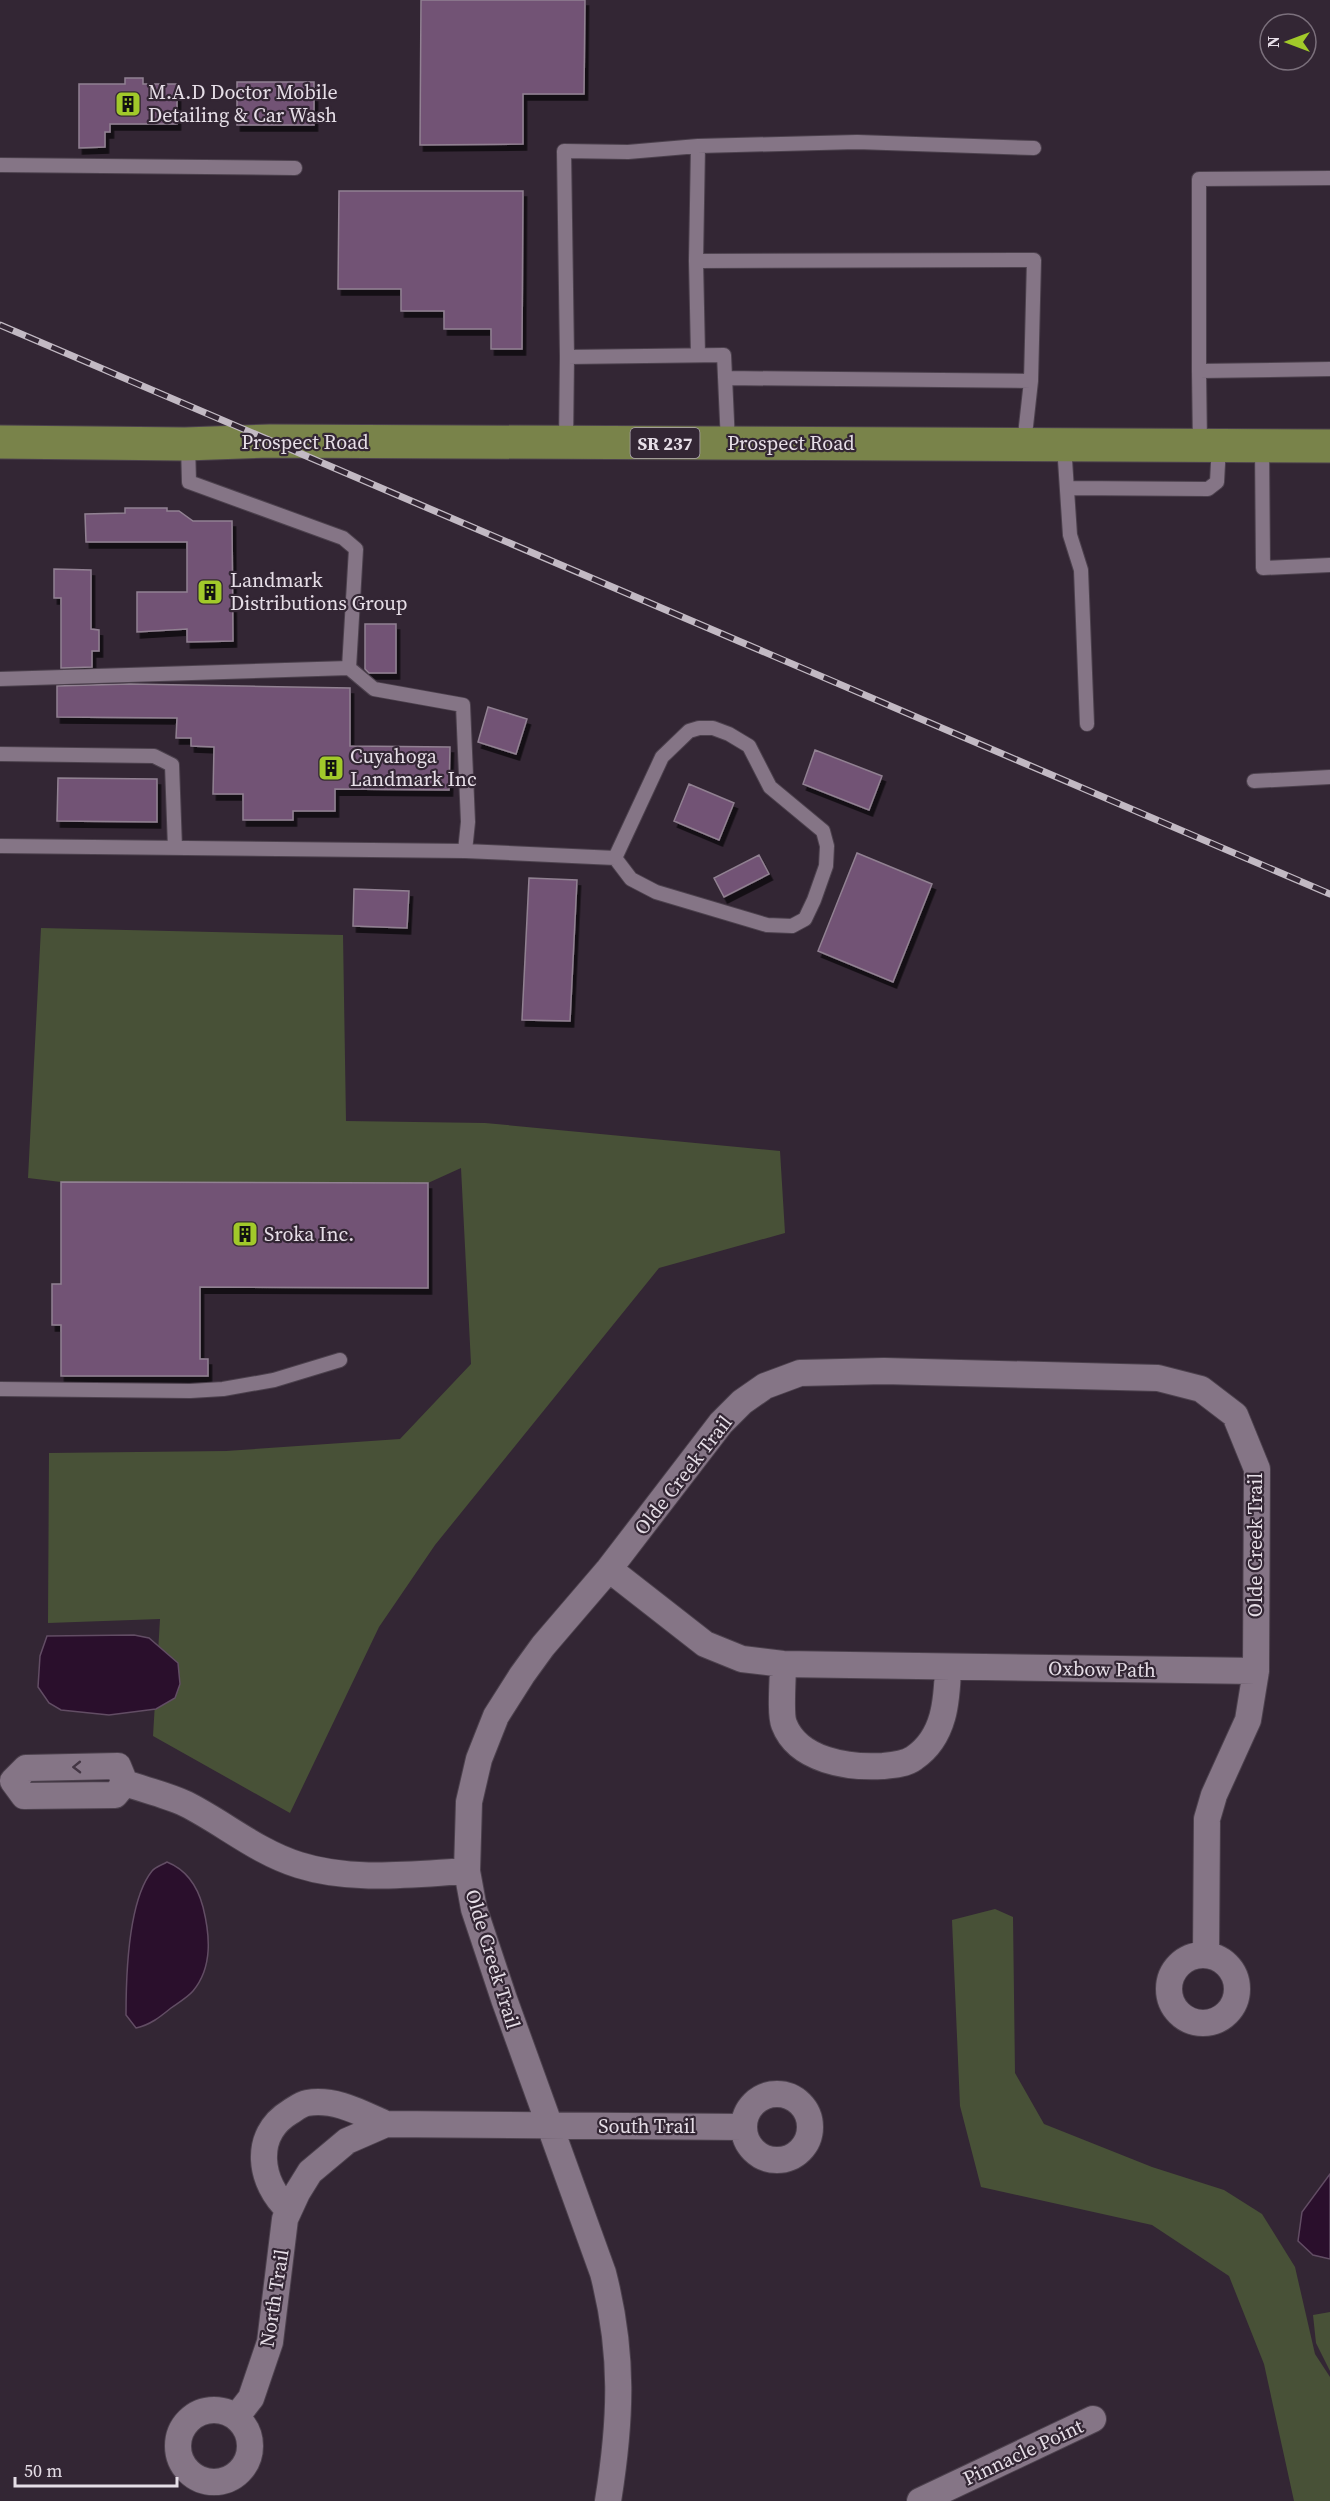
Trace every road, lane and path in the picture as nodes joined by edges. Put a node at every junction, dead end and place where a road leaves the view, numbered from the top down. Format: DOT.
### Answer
graph roads {
  1 [pos="698,146"];
  2 [pos="1035,148"];
  3 [pos="0,165"];
  4 [pos="295,168"];
  5 [pos="1330,177"];
  6 [pos="696,261"];
  7 [pos="698,355"];
  8 [pos="567,357"];
  9 [pos="1330,369"];
  10 [pos="1199,371"];
  11 [pos="725,378"];
  12 [pos="1031,381"];
  13 [pos="0,442"];
  14 [pos="566,442"];
  15 [pos="728,443"];
  16 [pos="188,444"];
  17 [pos="1024,444"];
  18 [pos="1064,445"];
  19 [pos="1210,445"];
  20 [pos="1262,446"];
  21 [pos="1330,446"];
  22 [pos="1067,488"];
  23 [pos="1330,565"];
  24 [pos="349,668"];
  25 [pos="0,679"];
  26 [pos="1087,723"];
  27 [pos="0,754"];
  28 [pos="1330,777"];
  29 [pos="1254,781"];
  30 [pos="0,846"];
  31 [pos="175,848"];
  32 [pos="465,850"];
  33 [pos="615,858"];
  34 [pos="340,1360"];
  35 [pos="0,1389"];
  36 [pos="609,1569"];
  37 [pos="783,1664"];
  38 [pos="948,1667"];
  39 [pos="1256,1671"];
  40 [pos="6,1781"];
  41 [pos="467,1871"];
  42 [pos="1206,1955"];
  43 [pos="386,2124"];
  44 [pos="551,2126"];
  45 [pos="743,2127"];
  46 [pos="289,2210"];
  47 [pos="237,2416"];
  48 [pos="1093,2419"];
  49 [pos="608,2501"];
  50 [pos="920,2501"];
  1 -- 2 [label="lane"];
  1 -- 6 [label="lane"];
  1 -- 8 [label="lane"];
  3 -- 4 [label="lane"];
  5 -- 10 [label="lane"];
  6 -- 7 [label="lane"];
  6 -- 12 [label="lane"];
  7 -- 8 [label="lane"];
  7 -- 11 [label="lane"];
  8 -- 14 [label="lane"];
  9 -- 10 [label="lane"];
  10 -- 19 [label="lane"];
  11 -- 12 [label="lane"];
  11 -- 15 [label="lane"];
  12 -- 17 [label="lane"];
  13 -- 16 [label="main road, Prospect Road / SR 237"];
  14 -- 15 [label="main road, Prospect Road / SR 237"];
  14 -- 16 [label="main road, Prospect Road / SR 237"];
  15 -- 17 [label="main road, Prospect Road / SR 237"];
  16 -- 24 [label="lane"];
  17 -- 18 [label="main road, Prospect Road / SR 237"];
  18 -- 19 [label="main road, Prospect Road / SR 237"];
  18 -- 22 [label="lane"];
  19 -- 20 [label="main road, Prospect Road / SR 237"];
  19 -- 22 [label="lane"];
  20 -- 21 [label="main road, Prospect Road / SR 237"];
  20 -- 23 [label="lane"];
  22 -- 26 [label="lane"];
  24 -- 25 [label="lane"];
  24 -- 32 [label="lane"];
  27 -- 31 [label="lane"];
  28 -- 29 [label="lane"];
  30 -- 31 [label="lane"];
  31 -- 32 [label="lane"];
  32 -- 33 [label="lane"];
  33 -- 33 [label="lane"];
  34 -- 35 [label="lane"];
  36 -- 37 [label="street, Oxbow Path"];
  36 -- 39 [label="street, Olde Creek Trail"];
  36 -- 41 [label="street, Olde Creek Trail"];
  37 -- 38 [label="street, Oxbow Path"];
  37 -- 38 [label="street"];
  38 -- 39 [label="street, Oxbow Path"];
  39 -- 42 [label="street, Olde Creek Trail"];
  40 -- 41 [label="street"];
  41 -- 44 [label="street, Olde Creek Trail"];
  43 -- 44 [label="street, North Trail"];
  43 -- 46 [label="street, North Trail"];
  43 -- 46 [label="street, North Trail"];
  44 -- 45 [label="street, South Trail"];
  44 -- 49 [label="street, Olde Creek Trail"];
  46 -- 47 [label="street, North Trail"];
  48 -- 50 [label="street, Pinnacle Point"];
}
